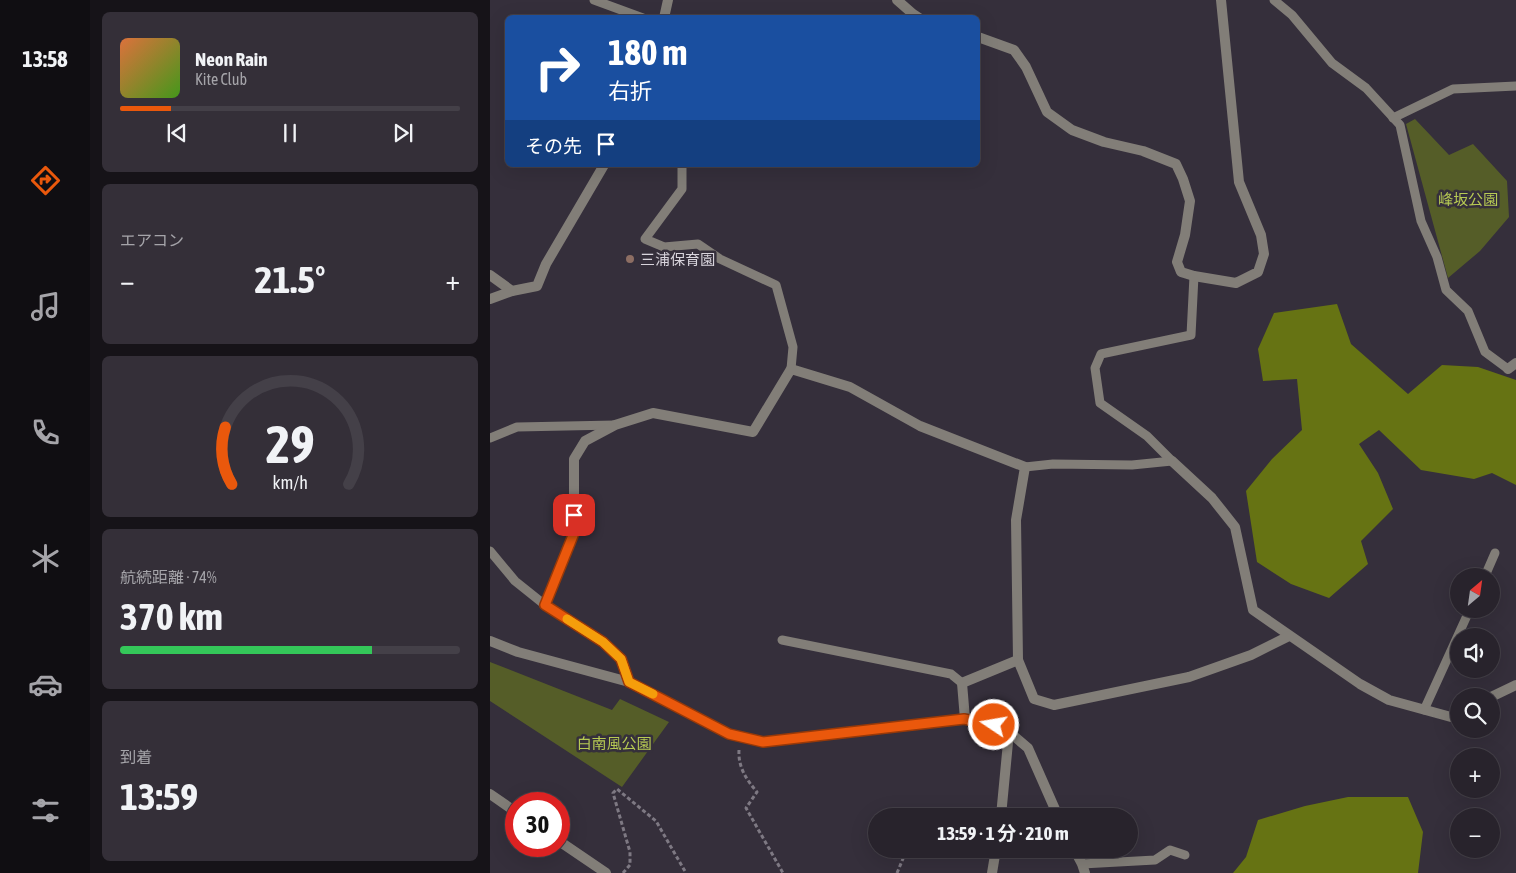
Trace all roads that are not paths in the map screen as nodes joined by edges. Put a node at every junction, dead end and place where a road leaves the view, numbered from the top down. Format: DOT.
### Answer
graph roads {
  1 [pos="594,0"];
  2 [pos="668,0"];
  3 [pos="897,0"];
  4 [pos="1221,0"];
  5 [pos="1274,0"];
  6 [pos="635,15"];
  7 [pos="665,15"];
  8 [pos="914,15"];
  9 [pos="980,38"];
  10 [pos="1516,86"];
  11 [pos="1393,118"];
  12 [pos="603,167"];
  13 [pos="682,167"];
  14 [pos="490,275"];
  15 [pos="1194,276"];
  16 [pos="512,291"];
  17 [pos="490,299"];
  18 [pos="1512,366"];
  19 [pos="791,369"];
  20 [pos="615,425"];
  21 [pos="490,438"];
  22 [pos="1172,461"];
  23 [pos="1025,467"];
  24 [pos="490,551"];
  25 [pos="1495,553"];
  26 [pos="1488,568"];
  27 [pos="545,605"];
  28 [pos="1466,618"];
  29 [pos="1289,636"];
  30 [pos="782,640"];
  31 [pos="490,641"];
  32 [pos="1018,660"];
  33 [pos="629,682"];
  34 [pos="962,683"];
  35 [pos="1516,685"];
  36 [pos="1500,693"];
  37 [pos="1424,710"];
  38 [pos="1450,717"];
  39 [pos="964,719"];
  40 [pos="1009,732"];
  41 [pos="490,794"];
  42 [pos="505,804"];
  43 [pos="1002,808"];
  44 [pos="1054,808"];
  45 [pos="570,848"];
  46 [pos="1185,855"];
  47 [pos="994,858"];
  48 [pos="1083,869"];
  49 [pos="606,873"];
  50 [pos="992,873"];
  1 -- 6 [label="lane"];
  2 -- 7 [label="street"];
  3 -- 8 [label="street"];
  4 -- 15 [label="street"];
  5 -- 11 [label="lane"];
  9 -- 15 [label="street"];
  10 -- 11 [label="lane"];
  11 -- 18 [label="lane"];
  12 -- 16 [label="street"];
  13 -- 19 [label="lane"];
  14 -- 16 [label="street"];
  15 -- 22 [label="lane"];
  16 -- 17 [label="street"];
  19 -- 20 [label="street"];
  19 -- 23 [label="street"];
  20 -- 21 [label="lane"];
  20 -- 27 [label="street"];
  22 -- 23 [label="lane"];
  22 -- 29 [label="street"];
  23 -- 32 [label="street"];
  24 -- 27 [label="lane"];
  25 -- 26 [label="lane"];
  27 -- 33 [label="street"];
  28 -- 37 [label="lane"];
  29 -- 32 [label="street"];
  29 -- 37 [label="street"];
  30 -- 34 [label="lane"];
  31 -- 33 [label="street"];
  32 -- 34 [label="street"];
  33 -- 39 [label="street"];
  34 -- 39 [label="street"];
  35 -- 36 [label="street"];
  37 -- 38 [label="street"];
  39 -- 40 [label="street"];
  40 -- 43 [label="street"];
  40 -- 44 [label="street"];
  41 -- 42 [label="street"];
  45 -- 49 [label="street"];
  46 -- 48 [label="lane"];
  47 -- 50 [label="street"];
}
